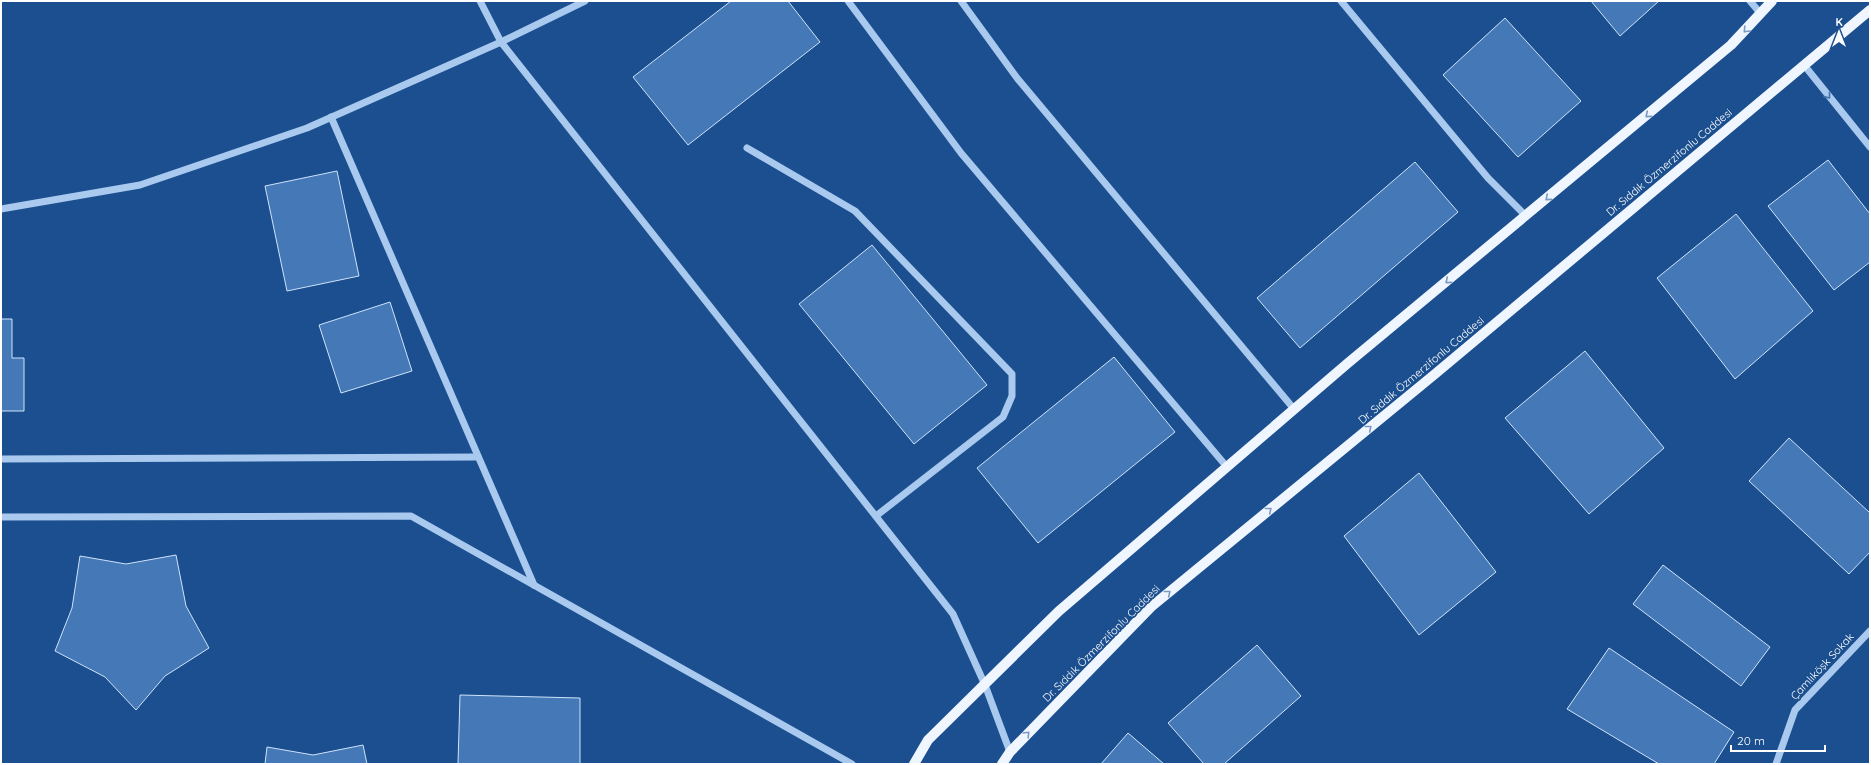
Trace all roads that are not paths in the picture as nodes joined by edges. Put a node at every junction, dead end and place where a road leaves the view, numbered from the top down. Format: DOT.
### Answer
graph roads {
  1 [pos="480,1"];
  2 [pos="585,1"];
  3 [pos="848,1"];
  4 [pos="961,1"];
  5 [pos="1341,1"];
  6 [pos="1750,1"];
  7 [pos="1772,1"];
  8 [pos="1870,10"];
  9 [pos="1761,14"];
  10 [pos="501,42"];
  11 [pos="1804,65"];
  12 [pos="331,117"];
  13 [pos="1870,147"];
  14 [pos="747,148"];
  15 [pos="1,209"];
  16 [pos="1526,216"];
  17 [pos="1294,409"];
  18 [pos="478,457"];
  19 [pos="1,459"];
  20 [pos="1227,467"];
  21 [pos="876,516"];
  22 [pos="1,517"];
  23 [pos="534,585"];
  24 [pos="1870,631"];
  25 [pos="985,685"];
  26 [pos="1010,752"];
  27 [pos="852,764"];
  28 [pos="914,764"];
  29 [pos="1002,764"];
  30 [pos="1776,764"];
  1 -- 10 [label="street"];
  2 -- 10 [label="street"];
  3 -- 20 [label="street"];
  4 -- 17 [label="street"];
  5 -- 16 [label="street"];
  6 -- 9 [label="street"];
  7 -- 9 [label="main road"];
  8 -- 11 [label="main road, Dr. Sıddık Özmerzifonlu Caddesi"];
  9 -- 16 [label="main road, one-way"];
  10 -- 12 [label="street"];
  10 -- 21 [label="street"];
  11 -- 13 [label="street, one-way"];
  26 -- 11 [label="main road, Dr. Sıddık Özmerzifonlu Caddesi, one-way"];
  12 -- 15 [label="street"];
  12 -- 18 [label="street"];
  14 -- 21 [label="street"];
  16 -- 17 [label="main road, one-way"];
  17 -- 20 [label="main road"];
  18 -- 19 [label="street"];
  18 -- 23 [label="street"];
  20 -- 25 [label="main road"];
  21 -- 25 [label="street"];
  22 -- 23 [label="street"];
  23 -- 27 [label="street"];
  24 -- 30 [label="street, Çamlıköşk Sokak"];
  25 -- 26 [label="street"];
  25 -- 28 [label="main road"];
  26 -- 29 [label="main road, Dr. Sıddık Özmerzifonlu Caddesi"];
}
